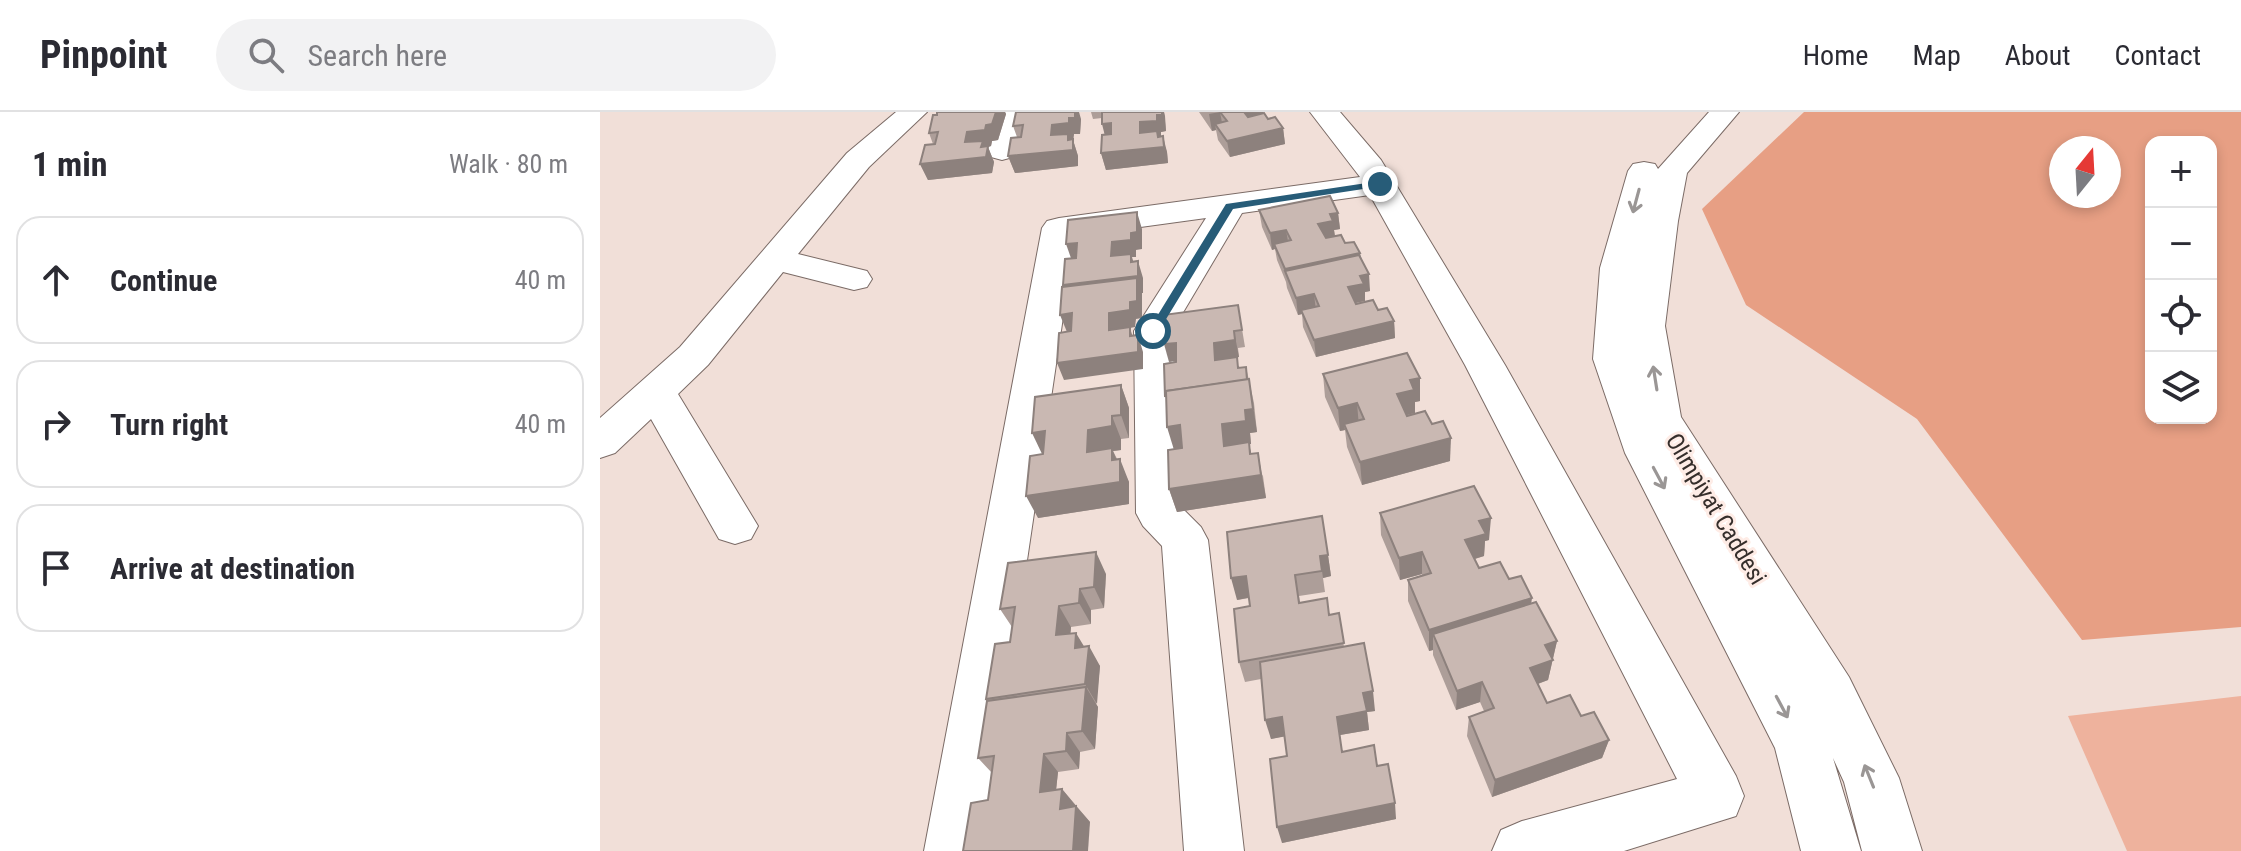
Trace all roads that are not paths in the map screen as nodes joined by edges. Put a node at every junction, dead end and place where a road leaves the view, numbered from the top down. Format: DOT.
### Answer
graph roads {
  1 [pos="913,112"];
  2 [pos="1016,112"];
  3 [pos="1324,112"];
  4 [pos="1689,112"];
  5 [pos="1725,112"];
  6 [pos="1002,151"];
  7 [pos="1380,184"];
  8 [pos="1230,206"];
  9 [pos="775,259"];
  10 [pos="854,279"];
  11 [pos="656,391"];
  12 [pos="600,442"];
  13 [pos="735,526"];
  14 [pos="954,851"];
  15 [pos="1214,851"];
  16 [pos="1522,851"];
  17 [pos="1831,851"];
  18 [pos="1892,851"];
  1 -- 9 [label="street"];
  2 -- 6 [label="street"];
  3 -- 7 [label="street"];
  4 -- 17 [label="street, Olimpiyat Caddesi, one-way"];
  18 -- 5 [label="street, Olimpiyat Caddesi, one-way"];
  7 -- 8 [label="street"];
  7 -- 16 [label="street"];
  8 -- 14 [label="street"];
  8 -- 15 [label="street"];
  9 -- 10 [label="street"];
  9 -- 11 [label="street"];
  11 -- 12 [label="street"];
  11 -- 13 [label="street"];
}
